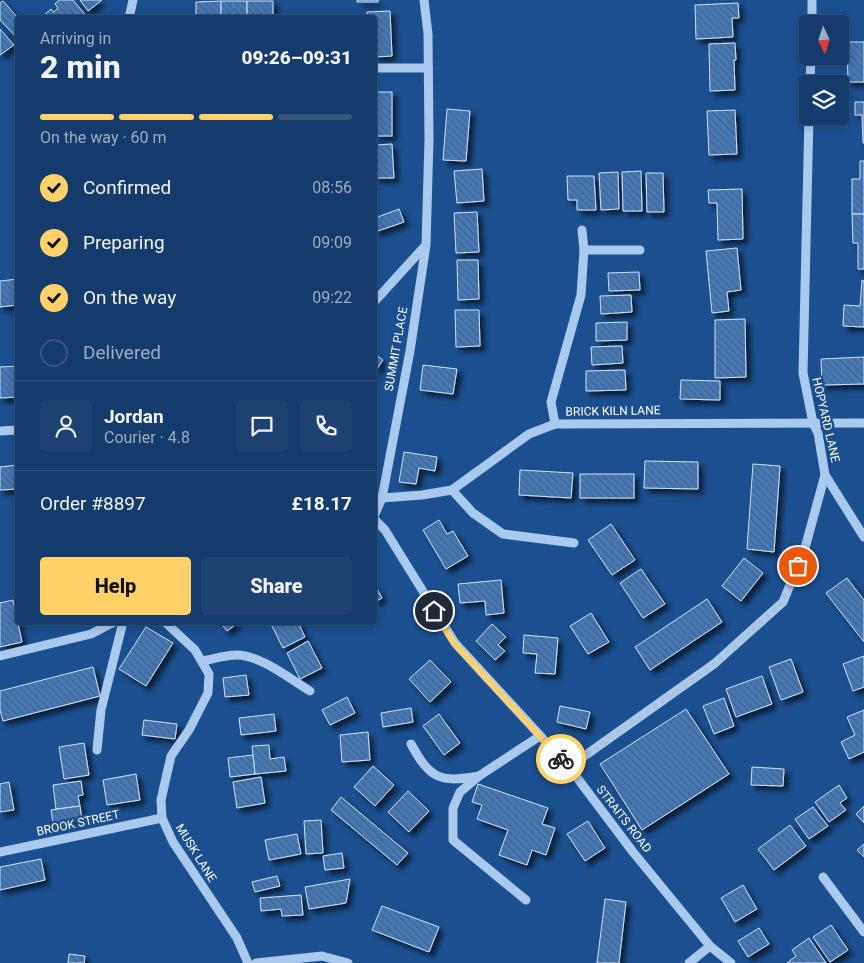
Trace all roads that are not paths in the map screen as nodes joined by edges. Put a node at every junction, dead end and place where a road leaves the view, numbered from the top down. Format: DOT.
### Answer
graph roads {
  1 [pos="133,0"];
  2 [pos="424,0"];
  3 [pos="812,1"];
  4 [pos="130,15"];
  5 [pos="812,15"];
  6 [pos="377,68"];
  7 [pos="428,68"];
  8 [pos="809,125"];
  9 [pos="582,230"];
  10 [pos="426,245"];
  11 [pos="584,250"];
  12 [pos="640,250"];
  13 [pos="377,299"];
  14 [pos="813,423"];
  15 [pos="864,423"];
  16 [pos="555,424"];
  17 [pos="15,430"];
  18 [pos="0,431"];
  19 [pos="825,475"];
  20 [pos="452,490"];
  21 [pos="382,498"];
  22 [pos="377,509"];
  23 [pos="377,522"];
  24 [pos="864,537"];
  25 [pos="574,543"];
  26 [pos="108,625"];
  27 [pos="122,625"];
  28 [pos="169,625"];
  29 [pos="0,656"];
  30 [pos="202,661"];
  31 [pos="310,692"];
  32 [pos="540,736"];
  33 [pos="411,744"];
  34 [pos="97,750"];
  35 [pos="569,767"];
  36 [pos="479,776"];
  37 [pos="162,818"];
  38 [pos="0,852"];
  39 [pos="823,877"];
  40 [pos="526,900"];
  41 [pos="864,932"];
  42 [pos="710,946"];
  43 [pos="248,963"];
  44 [pos="256,963"];
  45 [pos="348,963"];
  46 [pos="689,963"];
  47 [pos="731,963"];
  1 -- 4 [label="street"];
  2 -- 7 [label="street, SUMMIT PLACE"];
  3 -- 5 [label="street"];
  6 -- 7 [label="street"];
  7 -- 10 [label="street, SUMMIT PLACE"];
  8 -- 14 [label="street, HOPYARD LANE"];
  9 -- 11 [label="street"];
  10 -- 13 [label="street, SUMMIT PLACE"];
  10 -- 21 [label="street, SUMMIT PLACE"];
  11 -- 12 [label="street"];
  11 -- 16 [label="street"];
  14 -- 15 [label="street, BRICK KILN LANE"];
  14 -- 16 [label="street, BRICK KILN LANE"];
  14 -- 19 [label="street, HOPYARD LANE"];
  16 -- 20 [label="street, BRICK KILN LANE"];
  17 -- 18 [label="street"];
  19 -- 24 [label="street"];
  19 -- 35 [label="street, HOPYARD LANE"];
  20 -- 21 [label="street, BRICK KILN LANE"];
  20 -- 25 [label="street"];
  21 -- 22 [label="street, SUMMIT PLACE"];
  23 -- 32 [label="street, STRAITS ROAD"];
  26 -- 29 [label="street"];
  27 -- 34 [label="street"];
  28 -- 30 [label="street, MUSK LANE"];
  30 -- 31 [label="street"];
  30 -- 37 [label="street, MUSK LANE"];
  32 -- 35 [label="street, STRAITS ROAD"];
  32 -- 36 [label="street"];
  33 -- 36 [label="street"];
  35 -- 42 [label="street, STRAITS ROAD"];
  36 -- 40 [label="street"];
  37 -- 38 [label="street, BROOK STREET"];
  37 -- 43 [label="street, MUSK LANE"];
  39 -- 41 [label="street"];
  42 -- 46 [label="street"];
  42 -- 47 [label="street, STRAITS ROAD"];
  44 -- 45 [label="street"];
}
